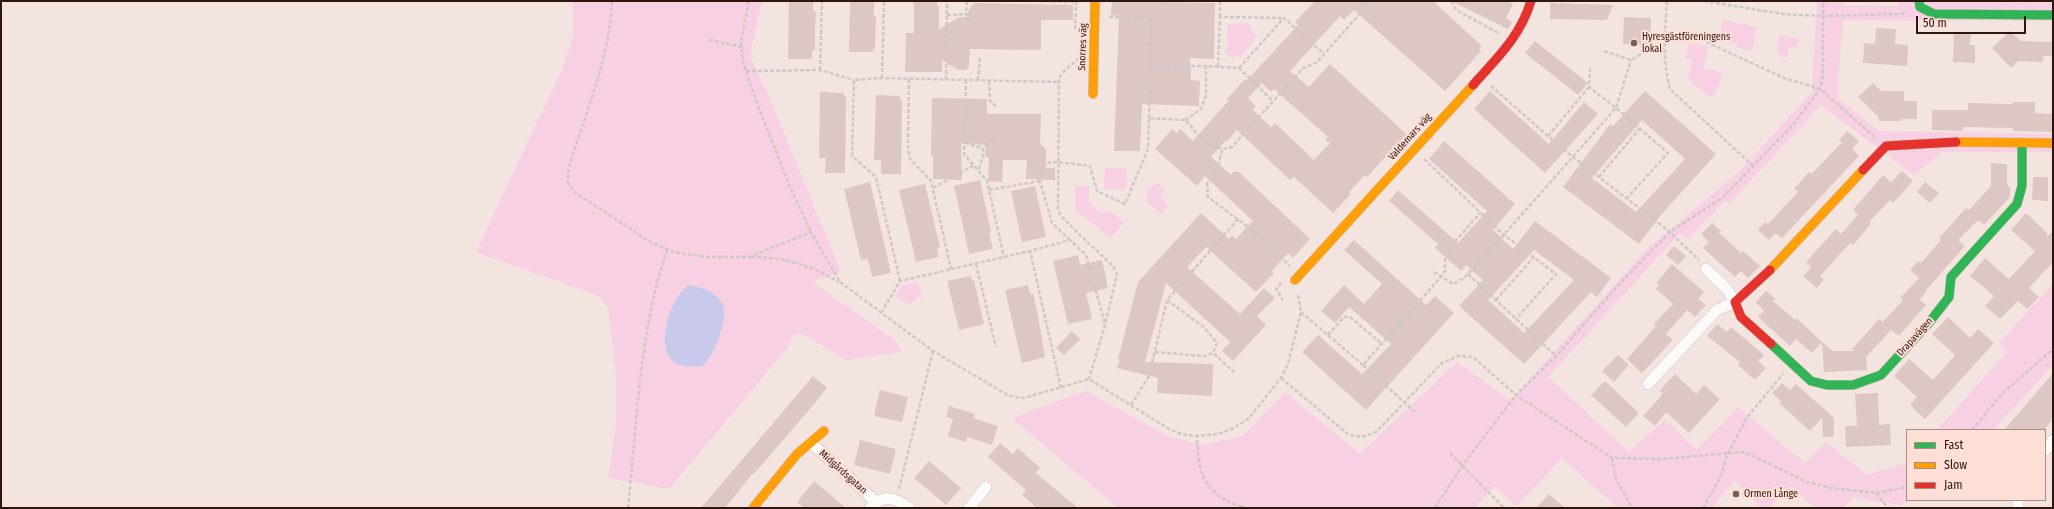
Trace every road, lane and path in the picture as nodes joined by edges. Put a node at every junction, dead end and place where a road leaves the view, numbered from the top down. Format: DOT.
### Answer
graph roads {
  1 [pos="612,1"];
  2 [pos="749,1"];
  3 [pos="822,1"];
  4 [pos="884,1"];
  5 [pos="947,1"];
  6 [pos="967,1"];
  7 [pos="1028,1"];
  8 [pos="1095,1"];
  9 [pos="1220,1"];
  10 [pos="1371,1"];
  11 [pos="1451,1"];
  12 [pos="1531,1"];
  13 [pos="1667,1"];
  14 [pos="1704,1"];
  15 [pos="1823,1"];
  16 [pos="1076,2"];
  17 [pos="1919,4"];
  18 [pos="966,14"];
  19 [pos="946,15"];
  20 [pos="2053,15"];
  21 [pos="1095,16"];
  22 [pos="1823,16"];
  23 [pos="1220,17"];
  24 [pos="1284,18"];
  25 [pos="979,27"];
  26 [pos="1076,29"];
  27 [pos="1665,36"];
  28 [pos="709,40"];
  29 [pos="1512,42"];
  30 [pos="742,48"];
  31 [pos="1664,49"];
  32 [pos="1604,51"];
  33 [pos="1084,53"];
  34 [pos="1324,54"];
  35 [pos="980,57"];
  36 [pos="1631,60"];
  37 [pos="1149,66"];
  38 [pos="1206,66"];
  39 [pos="1218,67"];
  40 [pos="1238,68"];
  41 [pos="1590,68"];
  42 [pos="820,70"];
  43 [pos="746,71"];
  44 [pos="1480,77"];
  45 [pos="882,78"];
  46 [pos="909,79"];
  47 [pos="854,80"];
  48 [pos="946,80"];
  49 [pos="966,80"];
  50 [pos="978,80"];
  51 [pos="989,81"];
  52 [pos="1059,82"];
  53 [pos="1589,87"];
  54 [pos="1820,89"];
  55 [pos="1093,94"];
  56 [pos="1273,101"];
  57 [pos="996,106"];
  58 [pos="1616,108"];
  59 [pos="1149,118"];
  60 [pos="1185,120"];
  61 [pos="1640,128"];
  62 [pos="996,136"];
  63 [pos="1548,136"];
  64 [pos="965,143"];
  65 [pos="2022,143"];
  66 [pos="2053,143"];
  67 [pos="1886,146"];
  68 [pos="983,148"];
  69 [pos="1414,149"];
  70 [pos="1222,150"];
  71 [pos="1572,157"];
  72 [pos="1058,162"];
  73 [pos="975,165"];
  74 [pos="1753,166"];
  75 [pos="978,170"];
  76 [pos="1598,177"];
  77 [pos="1040,181"];
  78 [pos="933,188"];
  79 [pos="989,190"];
  80 [pos="1626,199"];
  81 [pos="1480,213"];
  82 [pos="1238,220"];
  83 [pos="811,232"];
  84 [pos="1670,232"];
  85 [pos="1504,235"];
  86 [pos="1070,240"];
  87 [pos="667,250"];
  88 [pos="1030,251"];
  89 [pos="748,257"];
  90 [pos="1004,257"];
  91 [pos="1534,257"];
  92 [pos="976,264"];
  93 [pos="951,269"];
  94 [pos="1706,269"];
  95 [pos="1434,272"];
  96 [pos="1468,274"];
  97 [pos="1297,278"];
  98 [pos="1440,278"];
  99 [pos="900,281"];
  100 [pos="840,282"];
  101 [pos="1167,300"];
  102 [pos="1496,300"];
  103 [pos="1735,302"];
  104 [pos="1301,312"];
  105 [pos="881,313"];
  106 [pos="1516,319"];
  107 [pos="1105,325"];
  108 [pos="1328,335"];
  109 [pos="1382,344"];
  110 [pos="996,347"];
  111 [pos="2053,348"];
  112 [pos="933,351"];
  113 [pos="1155,352"];
  114 [pos="1213,353"];
  115 [pos="1556,356"];
  116 [pos="1363,365"];
  117 [pos="1791,365"];
  118 [pos="1234,372"];
  119 [pos="1281,378"];
  120 [pos="1089,379"];
  121 [pos="1648,384"];
  122 [pos="1061,388"];
  123 [pos="1516,395"];
  124 [pos="1405,403"];
  125 [pos="1130,405"];
  126 [pos="1415,412"];
  127 [pos="1973,429"];
  128 [pos="824,431"];
  129 [pos="1197,436"];
  130 [pos="2053,440"];
  131 [pos="811,443"];
  132 [pos="2046,449"];
  133 [pos="1450,453"];
  134 [pos="1727,455"];
  135 [pos="1612,458"];
  136 [pos="1462,466"];
  137 [pos="986,487"];
  138 [pos="1906,487"];
  139 [pos="1876,493"];
  140 [pos="896,500"];
  141 [pos="873,505"];
  142 [pos="1240,507"];
  143 [pos="628,508"];
  144 [pos="753,508"];
  145 [pos="909,508"];
  146 [pos="969,508"];
  147 [pos="1247,508"];
  148 [pos="1435,508"];
  149 [pos="1504,508"];
  150 [pos="1632,508"];
  151 [pos="1703,508"];
  152 [pos="1888,508"];
  1 -- 87 [label="path"];
  2 -- 30 [label="path"];
  3 -- 42 [label="path"];
  4 -- 45 [label="path"];
  5 -- 19 [label="path"];
  6 -- 18 [label="path"];
  7 -- 16 [label="path"];
  8 -- 21 [label="street, Snorres väg"];
  9 -- 23 [label="path"];
  10 -- 34 [label="path"];
  11 -- 29 [label="path"];
  12 -- 29 [label="street, Valdemars väg"];
  13 -- 27 [label="path"];
  14 -- 22 [label="path"];
  15 -- 22 [label="path"];
  16 -- 26 [label="path"];
  17 -- 20 [label="street"];
  17 -- 22 [label="path"];
  18 -- 19 [label="path"];
  18 -- 25 [label="path"];
  19 -- 48 [label="path"];
  21 -- 37 [label="path"];
  21 -- 55 [label="street, Snorres väg"];
  22 -- 54 [label="path"];
  23 -- 24 [label="path"];
  23 -- 39 [label="path"];
  24 -- 34 [label="path"];
  24 -- 40 [label="path"];
  27 -- 31 [label="path"];
  27 -- 54 [label="path"];
  28 -- 30 [label="path"];
  29 -- 44 [label="street, Valdemars väg"];
  30 -- 43 [label="path"];
  31 -- 36 [label="path"];
  31 -- 74 [label="path"];
  32 -- 36 [label="path"];
  33 -- 52 [label="path"];
  34 -- 56 [label="path"];
  35 -- 50 [label="path"];
  36 -- 58 [label="path"];
  37 -- 38 [label="path"];
  37 -- 59 [label="path"];
  38 -- 39 [label="path"];
  38 -- 60 [label="path"];
  39 -- 40 [label="path"];
  40 -- 56 [label="path"];
  41 -- 53 [label="path"];
  42 -- 43 [label="path"];
  42 -- 47 [label="path"];
  43 -- 83 [label="path"];
  44 -- 63 [label="path"];
  44 -- 69 [label="street, Valdemars väg"];
  45 -- 46 [label="path"];
  45 -- 47 [label="path"];
  46 -- 48 [label="path"];
  46 -- 78 [label="path"];
  47 -- 99 [label="path"];
  48 -- 49 [label="path"];
  49 -- 50 [label="path"];
  49 -- 64 [label="path"];
  50 -- 51 [label="path"];
  51 -- 52 [label="path"];
  51 -- 57 [label="path"];
  52 -- 72 [label="path"];
  53 -- 58 [label="path"];
  53 -- 63 [label="path"];
  54 -- 67 [label="path"];
  54 -- 74 [label="path"];
  56 -- 70 [label="path"];
  58 -- 61 [label="path"];
  58 -- 71 [label="path"];
  59 -- 60 [label="path"];
  59 -- 72 [label="path"];
  60 -- 70 [label="path"];
  61 -- 76 [label="path"];
  61 -- 80 [label="path"];
  62 -- 68 [label="path"];
  63 -- 71 [label="path"];
  64 -- 68 [label="path"];
  64 -- 73 [label="path"];
  65 -- 66 [label="street"];
  65 -- 67 [label="street"];
  65 -- 117 [label="street, Drapavägen"];
  67 -- 103 [label="street"];
  68 -- 75 [label="path"];
  69 -- 81 [label="path"];
  69 -- 97 [label="street, Valdemars väg"];
  70 -- 82 [label="path"];
  71 -- 76 [label="path"];
  71 -- 85 [label="path"];
  72 -- 77 [label="path"];
  72 -- 107 [label="path"];
  73 -- 75 [label="path"];
  73 -- 78 [label="path"];
  74 -- 84 [label="path"];
  75 -- 79 [label="path"];
  76 -- 80 [label="path"];
  77 -- 79 [label="path"];
  77 -- 86 [label="path"];
  78 -- 93 [label="path"];
  79 -- 90 [label="path"];
  80 -- 84 [label="path"];
  81 -- 85 [label="path"];
  81 -- 98 [label="path"];
  82 -- 97 [label="path"];
  82 -- 101 [label="path"];
  83 -- 89 [label="path"];
  83 -- 100 [label="path"];
  84 -- 94 [label="path"];
  84 -- 115 [label="path"];
  85 -- 91 [label="path"];
  85 -- 96 [label="path"];
  86 -- 88 [label="path"];
  86 -- 107 [label="path"];
  87 -- 89 [label="path"];
  87 -- 143 [label="path"];
  88 -- 90 [label="path"];
  88 -- 122 [label="path"];
  89 -- 100 [label="path"];
  90 -- 92 [label="path"];
  91 -- 102 [label="path"];
  91 -- 106 [label="path"];
  92 -- 93 [label="path"];
  92 -- 110 [label="path"];
  93 -- 99 [label="path"];
  94 -- 103 [label="street, Drapavägen"];
  95 -- 98 [label="path"];
  96 -- 98 [label="path"];
  96 -- 102 [label="path"];
  97 -- 104 [label="path"];
  98 -- 109 [label="path"];
  99 -- 105 [label="path"];
  100 -- 105 [label="path"];
  101 -- 113 [label="path"];
  101 -- 114 [label="path"];
  102 -- 106 [label="path"];
  103 -- 117 [label="street, Drapavägen"];
  103 -- 121 [label="street"];
  104 -- 108 [label="path"];
  104 -- 119 [label="path"];
  105 -- 112 [label="path"];
  106 -- 115 [label="path"];
  107 -- 120 [label="path"];
  108 -- 109 [label="path"];
  108 -- 116 [label="path"];
  109 -- 116 [label="path"];
  111 -- 127 [label="path"];
  112 -- 122 [label="path"];
  112 -- 140 [label="path"];
  113 -- 114 [label="path"];
  113 -- 125 [label="path"];
  114 -- 118 [label="path"];
  115 -- 123 [label="path"];
  116 -- 124 [label="path"];
  117 -- 134 [label="path"];
  119 -- 124 [label="path"];
  119 -- 129 [label="path"];
  120 -- 122 [label="path"];
  120 -- 125 [label="path"];
  123 -- 124 [label="path"];
  123 -- 135 [label="path"];
  123 -- 136 [label="path"];
  124 -- 126 [label="path"];
  125 -- 129 [label="path"];
  128 -- 131 [label="street, Midgårdsgatan"];
  129 -- 142 [label="path"];
  130 -- 132 [label="street"];
  131 -- 141 [label="street, Midgårdsgatan"];
  131 -- 144 [label="street, Midgårdsgatan"];
  133 -- 136 [label="path"];
  134 -- 135 [label="path"];
  134 -- 139 [label="path"];
  134 -- 151 [label="path"];
  135 -- 150 [label="path"];
  136 -- 148 [label="path"];
  136 -- 149 [label="path"];
  137 -- 146 [label="street"];
  138 -- 139 [label="path"];
  139 -- 152 [label="path"];
  140 -- 141 [label="street"];
  140 -- 145 [label="street"];
  142 -- 147 [label="path"];
}
